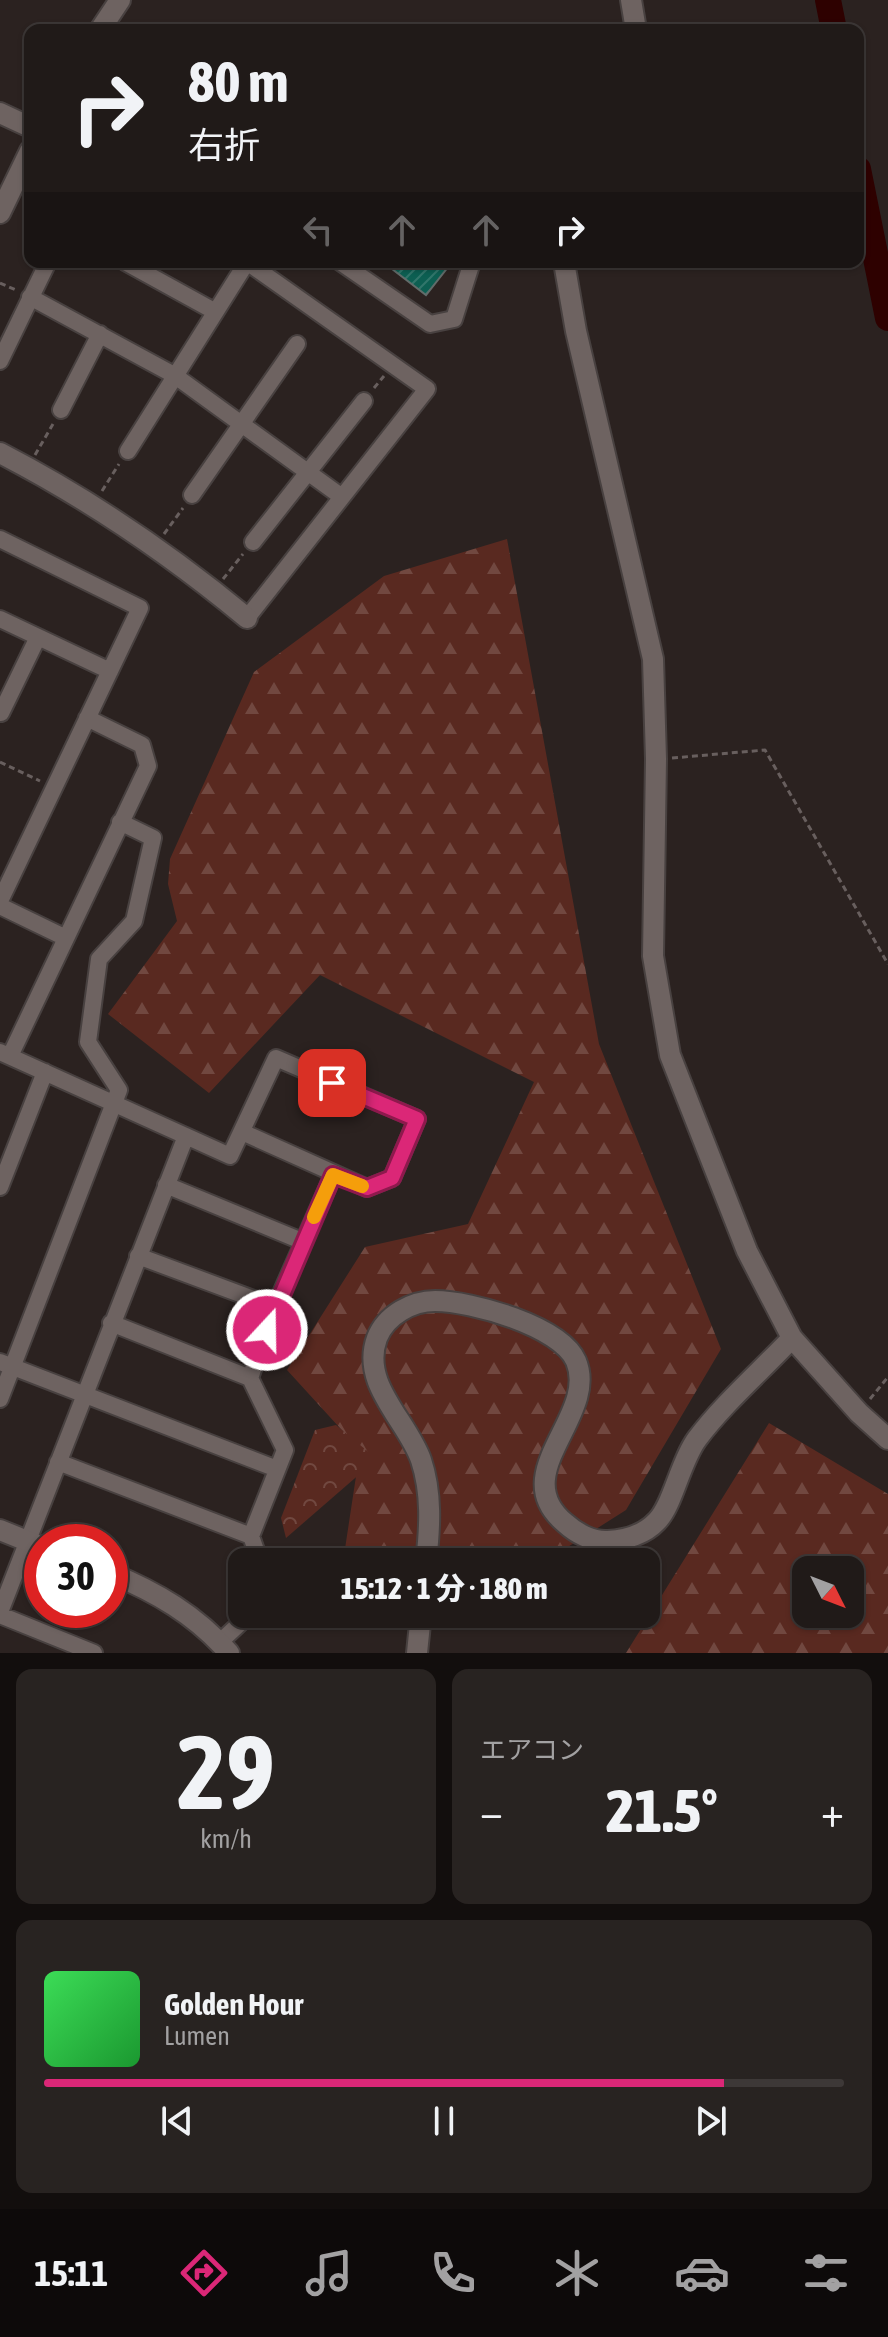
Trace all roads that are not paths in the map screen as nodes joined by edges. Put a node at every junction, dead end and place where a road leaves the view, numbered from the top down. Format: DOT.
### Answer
graph roads {
  1 [pos="120,0"];
  2 [pos="631,0"];
  3 [pos="104,24"];
  4 [pos="635,24"];
  5 [pos="0,113"];
  6 [pos="24,124"];
  7 [pos="24,163"];
  8 [pos="1,208"];
  9 [pos="45,268"];
  10 [pos="136,268"];
  11 [pos="243,268"];
  12 [pos="256,268"];
  13 [pos="349,268"];
  14 [pos="470,268"];
  15 [pos="565,268"];
  16 [pos="30,297"];
  17 [pos="214,311"];
  18 [pos="100,334"];
  19 [pos="297,344"];
  20 [pos="0,361"];
  21 [pos="174,375"];
  22 [pos="364,401"];
  23 [pos="61,410"];
  24 [pos="242,422"];
  25 [pos="128,451"];
  26 [pos="0,453"];
  27 [pos="308,471"];
  28 [pos="192,495"];
  29 [pos="342,497"];
  30 [pos="0,539"];
  31 [pos="253,542"];
  32 [pos="247,618"];
  33 [pos="0,619"];
  34 [pos="38,637"];
  35 [pos="110,671"];
  36 [pos="1,713"];
  37 [pos="87,718"];
  38 [pos="120,822"];
  39 [pos="0,904"];
  40 [pos="66,938"];
  41 [pos="5,1054"];
  42 [pos="45,1072"];
  43 [pos="113,1103"];
  44 [pos="242,1132"];
  45 [pos="186,1136"];
  46 [pos="333,1175"];
  47 [pos="166,1185"];
  48 [pos="0,1187"];
  49 [pos="304,1242"];
  50 [pos="138,1256"];
  51 [pos="275,1307"];
  52 [pos="111,1323"];
  53 [pos="792,1338"];
  54 [pos="6,1364"];
  55 [pos="250,1378"];
  56 [pos="83,1394"];
  57 [pos="0,1399"];
  58 [pos="888,1439"];
  59 [pos="58,1462"];
  60 [pos="277,1469"];
  61 [pos="40,1524"];
  62 [pos="0,1530"];
  63 [pos="251,1536"];
  64 [pos="24,1539"];
  65 [pos="255,1548"];
  66 [pos="427,1548"];
  67 [pos="24,1564"];
  68 [pos="128,1581"];
  69 [pos="0,1614"];
  70 [pos="239,1628"];
  71 [pos="420,1628"];
  72 [pos="224,1648"];
  73 [pos="94,1653"];
  74 [pos="417,1653"];
  1 -- 3 [label="street"];
  2 -- 4 [label="street"];
  5 -- 6 [label="street"];
  7 -- 8 [label="street"];
  9 -- 16 [label="street"];
  10 -- 17 [label="street"];
  11 -- 17 [label="street"];
  12 -- 29 [label="street"];
  13 -- 14 [label="street"];
  15 -- 53 [label="street"];
  16 -- 18 [label="street"];
  16 -- 20 [label="street"];
  17 -- 21 [label="street"];
  18 -- 21 [label="street"];
  18 -- 23 [label="street"];
  19 -- 24 [label="street"];
  21 -- 24 [label="street"];
  21 -- 25 [label="street"];
  22 -- 27 [label="street"];
  24 -- 27 [label="street"];
  24 -- 28 [label="street"];
  26 -- 32 [label="street"];
  27 -- 29 [label="street"];
  27 -- 31 [label="street"];
  29 -- 32 [label="street"];
  30 -- 35 [label="street"];
  33 -- 34 [label="street"];
  34 -- 35 [label="street"];
  34 -- 36 [label="street"];
  35 -- 37 [label="street"];
  37 -- 38 [label="street"];
  37 -- 39 [label="street"];
  38 -- 40 [label="street"];
  38 -- 43 [label="street"];
  39 -- 40 [label="street"];
  40 -- 41 [label="street"];
  41 -- 42 [label="street"];
  42 -- 43 [label="street"];
  42 -- 48 [label="street"];
  43 -- 45 [label="street"];
  43 -- 54 [label="street"];
  44 -- 45 [label="street"];
  44 -- 46 [label="street"];
  44 -- 46 [label="street"];
  45 -- 47 [label="street"];
  46 -- 49 [label="street"];
  47 -- 49 [label="street"];
  47 -- 50 [label="street"];
  49 -- 51 [label="street"];
  50 -- 51 [label="street"];
  50 -- 52 [label="street"];
  51 -- 55 [label="street"];
  52 -- 55 [label="street"];
  52 -- 56 [label="street"];
  53 -- 58 [label="street"];
  53 -- 66 [label="street"];
  54 -- 56 [label="street"];
  54 -- 57 [label="street"];
  55 -- 60 [label="street"];
  56 -- 59 [label="street"];
  56 -- 60 [label="street"];
  59 -- 61 [label="street"];
  59 -- 63 [label="street"];
  60 -- 63 [label="street"];
  62 -- 64 [label="street"];
  63 -- 65 [label="street"];
  67 -- 69 [label="street"];
  68 -- 72 [label="street"];
  69 -- 73 [label="street"];
  70 -- 72 [label="street"];
  71 -- 74 [label="street"];
}
